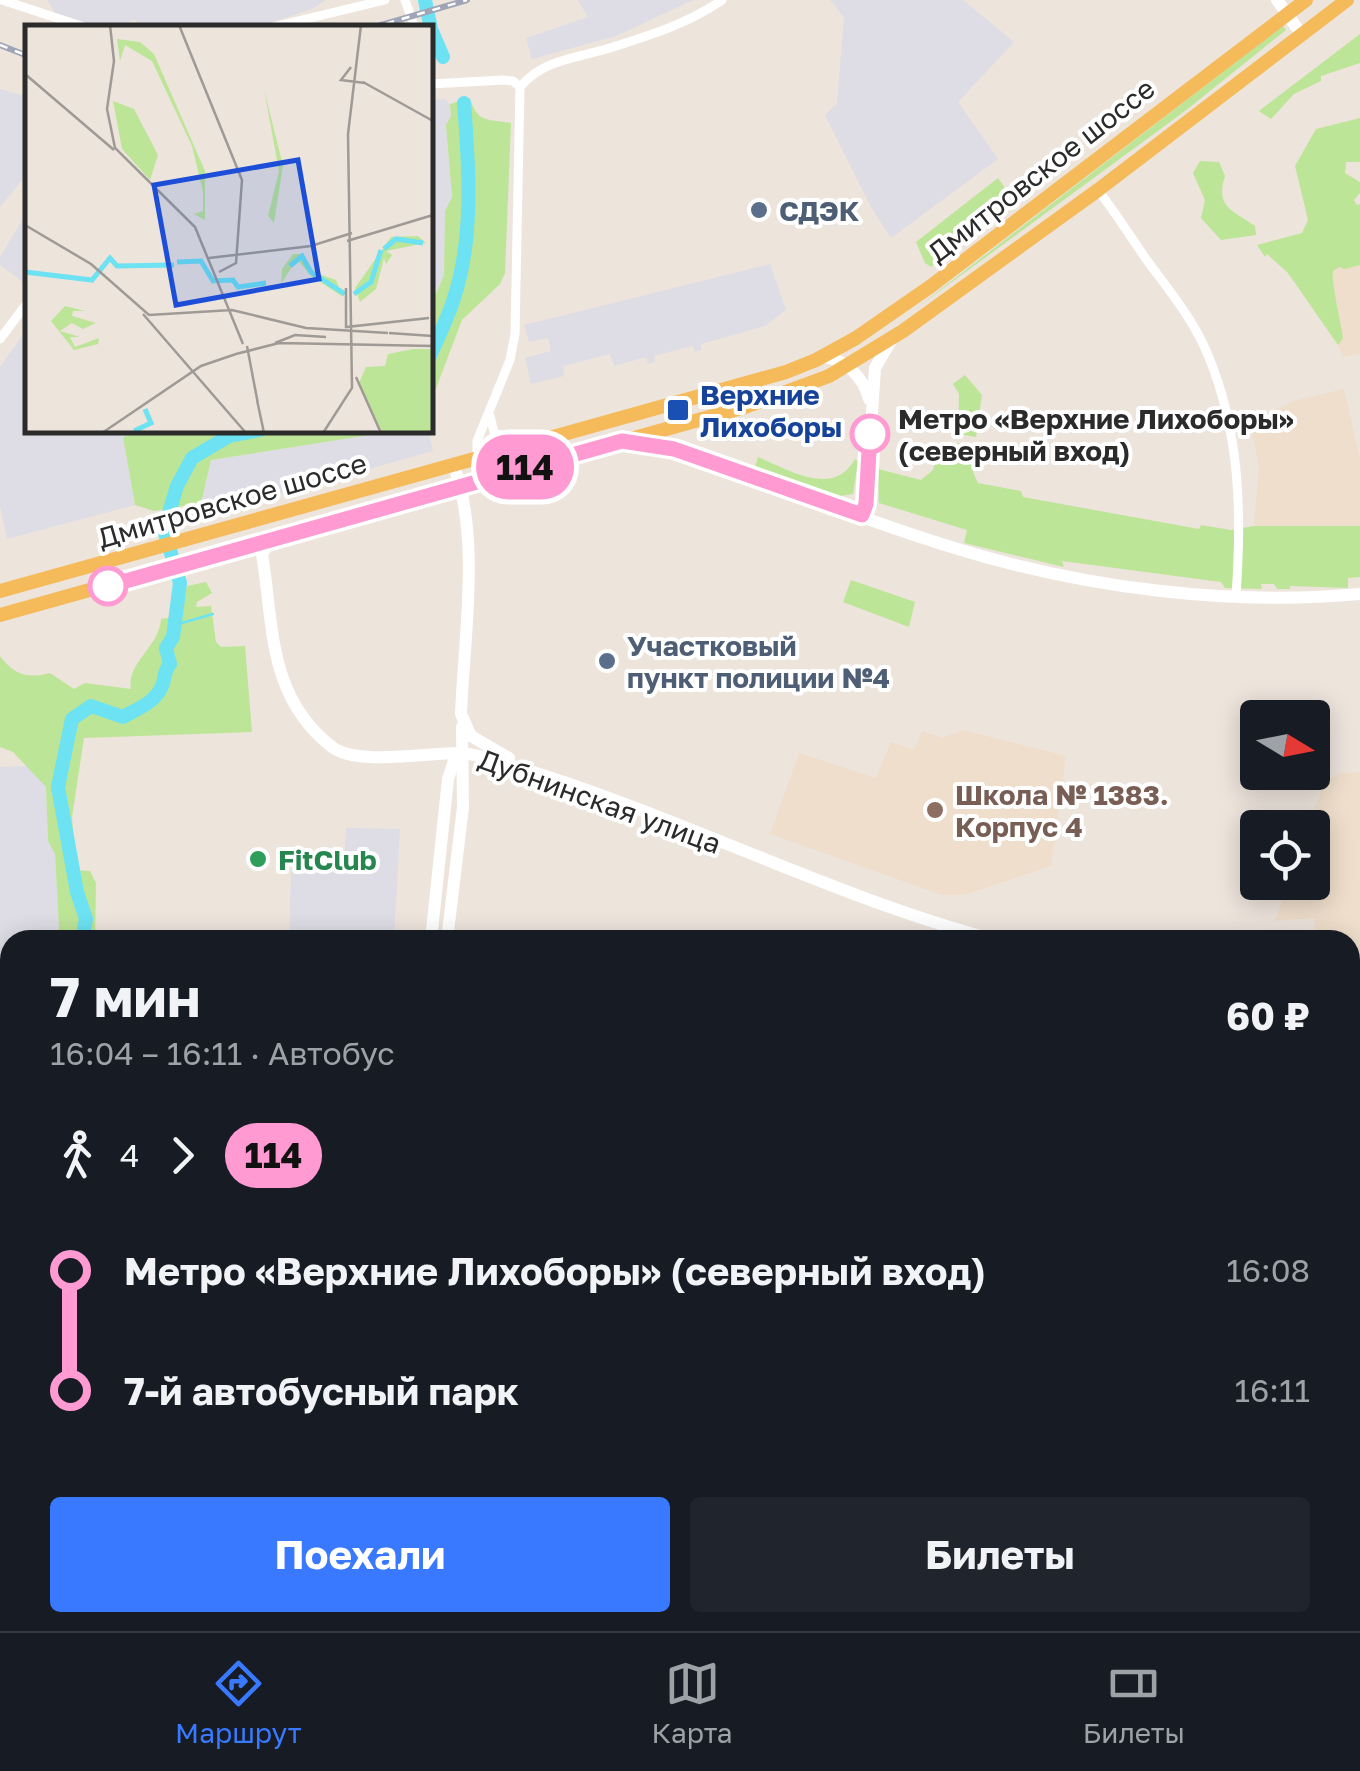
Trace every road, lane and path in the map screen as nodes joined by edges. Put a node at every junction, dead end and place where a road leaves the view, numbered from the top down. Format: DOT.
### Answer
graph roads {
  1 [pos="2,0"];
  2 [pos="385,0"];
  3 [pos="406,0"];
  4 [pos="722,0"];
  5 [pos="1277,0"];
  6 [pos="1306,0"];
  7 [pos="1347,0"];
  8 [pos="1286,15"];
  9 [pos="78,25"];
  10 [pos="281,25"];
  11 [pos="414,25"];
  12 [pos="1302,35"];
  13 [pos="432,84"];
  14 [pos="520,87"];
  15 [pos="1098,190"];
  16 [pos="25,306"];
  17 [pos="0,339"];
  18 [pos="892,339"];
  19 [pos="822,357"];
  20 [pos="848,367"];
  21 [pos="871,406"];
  22 [pos="490,413"];
  23 [pos="622,441"];
  24 [pos="516,446"];
  25 [pos="476,457"];
  26 [pos="453,464"];
  27 [pos="488,477"];
  28 [pos="462,486"];
  29 [pos="862,515"];
  30 [pos="270,541"];
  31 [pos="236,550"];
  32 [pos="264,566"];
  33 [pos="0,590"];
  34 [pos="1360,594"];
  35 [pos="1236,596"];
  36 [pos="0,614"];
  37 [pos="461,714"];
  38 [pos="464,753"];
  39 [pos="436,755"];
  40 [pos="494,756"];
  41 [pos="448,780"];
  42 [pos="464,786"];
  43 [pos="431,930"];
  44 [pos="448,930"];
  45 [pos="961,930"];
  1 -- 9 [label="street"];
  2 -- 10 [label="street"];
  3 -- 11 [label="street"];
  4 -- 14 [label="street"];
  5 -- 8 [label="main road"];
  6 -- 8 [label="main road, Дмитровское шоссе"];
  7 -- 12 [label="main road, Дмитровское шоссе"];
  8 -- 12 [label="main road"];
  8 -- 19 [label="main road, Дмитровское шоссе"];
  12 -- 15 [label="main road, Дмитровское шоссе"];
  13 -- 14 [label="street"];
  14 -- 22 [label="street"];
  15 -- 18 [label="main road, Дмитровское шоссе"];
  15 -- 35 [label="street"];
  16 -- 17 [label="street"];
  18 -- 20 [label="main road, Дмитровское шоссе"];
  18 -- 21 [label="main road"];
  19 -- 20 [label="main road"];
  19 -- 24 [label="main road, Дмитровское шоссе"];
  20 -- 21 [label="main road"];
  20 -- 23 [label="main road, Дмитровское шоссе"];
  21 -- 29 [label="main road"];
  22 -- 24 [label="street"];
  22 -- 25 [label="street"];
  23 -- 27 [label="main road, Дмитровское шоссе"];
  23 -- 29 [label="main road"];
  24 -- 25 [label="main road, Дмитровское шоссе"];
  25 -- 26 [label="main road, Дмитровское шоссе"];
  25 -- 27 [label="street"];
  26 -- 28 [label="main road"];
  26 -- 33 [label="main road, Дмитровское шоссе"];
  27 -- 28 [label="main road, Дмитровское шоссе"];
  28 -- 30 [label="main road, Дмитровское шоссе"];
  28 -- 37 [label="main road"];
  29 -- 35 [label="main road"];
  30 -- 31 [label="main road, Дмитровское шоссе"];
  30 -- 32 [label="main road, Дубнинская улица"];
  31 -- 32 [label="main road"];
  31 -- 36 [label="main road, Дмитровское шоссе"];
  32 -- 39 [label="main road, Дубнинская улица"];
  34 -- 35 [label="main road"];
  37 -- 38 [label="main road"];
  37 -- 40 [label="main road"];
  38 -- 39 [label="main road, Дубнинская улица"];
  38 -- 40 [label="main road, Дубнинская улица"];
  38 -- 41 [label="main road"];
  38 -- 42 [label="main road"];
  39 -- 41 [label="main road"];
  40 -- 42 [label="main road"];
  40 -- 45 [label="main road, Дубнинская улица"];
  41 -- 43 [label="main road"];
  42 -- 44 [label="main road"];
}
